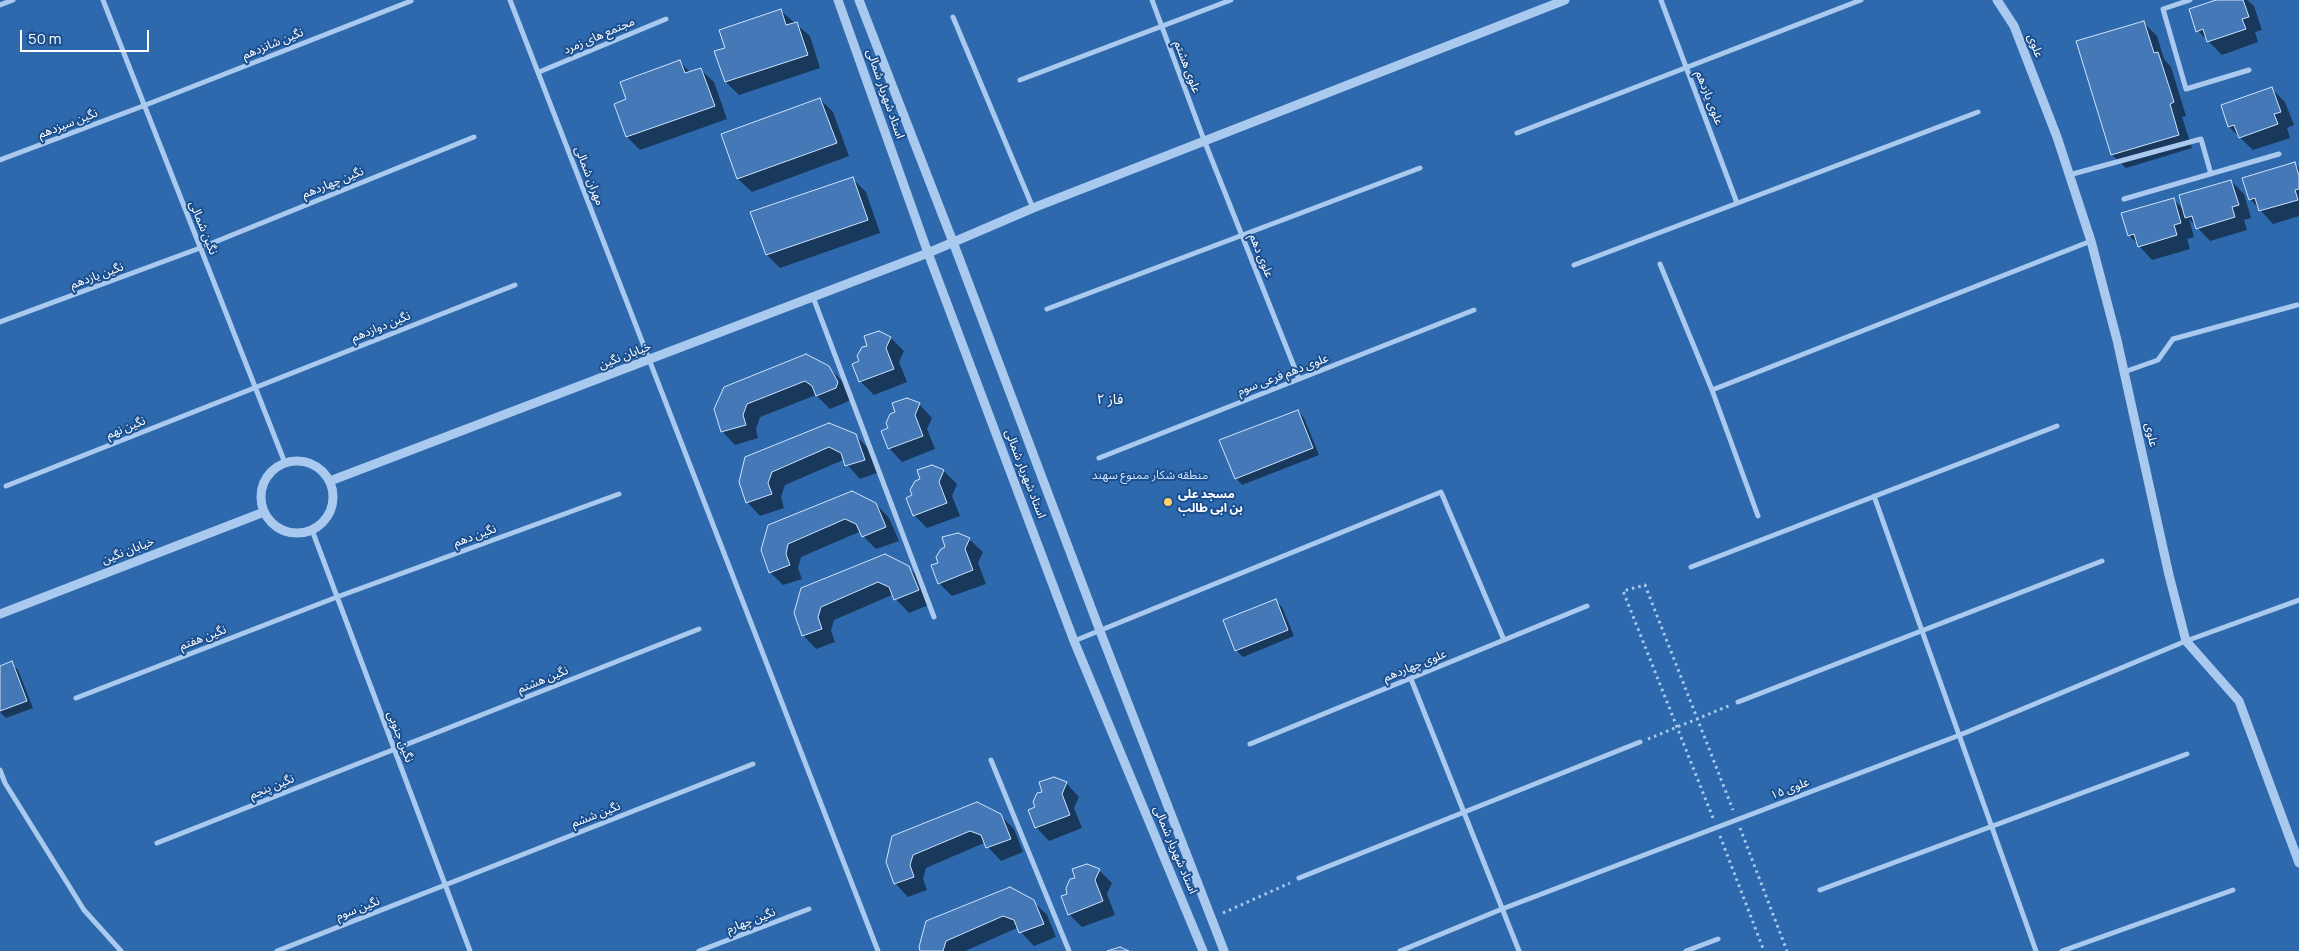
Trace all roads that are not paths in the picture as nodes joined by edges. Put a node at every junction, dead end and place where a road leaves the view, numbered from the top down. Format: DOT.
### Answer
graph roads {
  1 [pos="13,0"];
  2 [pos="103,0"];
  3 [pos="411,0"];
  4 [pos="510,0"];
  5 [pos="838,0"];
  6 [pos="859,0"];
  7 [pos="1152,0"];
  8 [pos="1231,0"];
  9 [pos="1565,0"];
  10 [pos="1661,0"];
  11 [pos="1861,0"];
  12 [pos="1997,0"];
  13 [pos="2190,0"];
  14 [pos="0,5"];
  15 [pos="953,16"];
  16 [pos="666,18"];
  17 [pos="1162,27"];
  18 [pos="1687,68"];
  19 [pos="2249,70"];
  20 [pos="539,72"];
  21 [pos="1020,80"];
  22 [pos="143,106"];
  23 [pos="1978,112"];
  24 [pos="1517,133"];
  25 [pos="474,137"];
  26 [pos="1204,140"];
  27 [pos="2278,154"];
  28 [pos="0,160"];
  29 [pos="1420,168"];
  30 [pos="2211,174"];
  31 [pos="2069,175"];
  32 [pos="2124,199"];
  33 [pos="1737,203"];
  34 [pos="1033,208"];
  35 [pos="1242,236"];
  36 [pos="2091,241"];
  37 [pos="954,242"];
  38 [pos="200,248"];
  39 [pos="928,254"];
  40 [pos="1660,264"];
  41 [pos="1574,265"];
  42 [pos="515,285"];
  43 [pos="813,297"];
  44 [pos="2297,305"];
  45 [pos="1047,309"];
  46 [pos="1474,310"];
  47 [pos="0,322"];
  48 [pos="648,360"];
  49 [pos="2124,372"];
  50 [pos="1299,379"];
  51 [pos="254,388"];
  52 [pos="1712,390"];
  53 [pos="2056,426"];
  54 [pos="1099,458"];
  55 [pos="284,463"];
  56 [pos="330,481"];
  57 [pos="6,486"];
  58 [pos="619,494"];
  59 [pos="1874,496"];
  60 [pos="264,512"];
  61 [pos="1758,516"];
  62 [pos="312,530"];
  63 [pos="2102,561"];
  64 [pos="1691,568"];
  65 [pos="337,597"];
  66 [pos="2299,600"];
  67 [pos="1587,606"];
  68 [pos="0,614"];
  69 [pos="934,617"];
  70 [pos="699,629"];
  71 [pos="1100,631"];
  72 [pos="1923,632"];
  73 [pos="1074,640"];
  74 [pos="1504,640"];
  75 [pos="2186,640"];
  76 [pos="1411,678"];
  77 [pos="76,698"];
  78 [pos="1738,702"];
  79 [pos="1960,735"];
  80 [pos="1640,742"];
  81 [pos="1250,744"];
  82 [pos="394,749"];
  83 [pos="2187,754"];
  84 [pos="991,760"];
  85 [pos="753,764"];
  86 [pos="0,770"];
  87 [pos="1464,812"];
  88 [pos="1992,826"];
  89 [pos="157,843"];
  90 [pos="2299,863"];
  91 [pos="1299,878"];
  92 [pos="446,885"];
  93 [pos="1820,890"];
  94 [pos="2233,890"];
  95 [pos="809,909"];
  96 [pos="1502,909"];
  97 [pos="1718,939"];
  98 [pos="121,951"];
  99 [pos="278,951"];
  100 [pos="470,951"];
  101 [pos="699,951"];
  102 [pos="878,951"];
  103 [pos="1069,951"];
  104 [pos="1204,951"];
  105 [pos="1224,951"];
  106 [pos="1400,951"];
  107 [pos="1519,951"];
  108 [pos="1686,951"];
  109 [pos="2036,951"];
  110 [pos="2062,951"];
  1 -- 14 [label="street"];
  2 -- 22 [label="street, نگین شمالی"];
  3 -- 22 [label="street, نگین شانزدهم"];
  4 -- 20 [label="street, مهران شمالی"];
  5 -- 39 [label="street, استاد شهریار شمالی"];
  6 -- 37 [label="street, استاد شهریار شمالی"];
  7 -- 17 [label="street, علوی هشتم"];
  8 -- 17 [label="street"];
  9 -- 26 [label="street, خیابان نگین"];
  10 -- 18 [label="street, علوی یازدهم"];
  11 -- 18 [label="street"];
  12 -- 31 [label="street, علوی"];
  13 -- 19 [label="street"];
  15 -- 34 [label="street"];
  16 -- 20 [label="street, مجتمع های زمرد"];
  17 -- 21 [label="street"];
  17 -- 26 [label="street, علوی هشتم"];
  18 -- 24 [label="street"];
  18 -- 33 [label="street, علوی یازدهم"];
  20 -- 48 [label="street, مهران شمالی"];
  22 -- 28 [label="street, نگین سیزدهم"];
  22 -- 38 [label="street, نگین شمالی"];
  23 -- 33 [label="street"];
  25 -- 38 [label="street, نگین چهاردهم"];
  26 -- 34 [label="street, خیابان نگین"];
  26 -- 35 [label="street, علوی دهم"];
  27 -- 30 [label="street"];
  29 -- 35 [label="street"];
  30 -- 31 [label="street"];
  30 -- 32 [label="street"];
  31 -- 36 [label="street, علوی"];
  33 -- 41 [label="street"];
  34 -- 37 [label="street, خیابان نگین"];
  35 -- 45 [label="street"];
  35 -- 50 [label="street, علوی دهم"];
  36 -- 49 [label="street, علوی"];
  36 -- 52 [label="street"];
  37 -- 39 [label="street, خیابان نگین"];
  37 -- 71 [label="street, استاد شهریار شمالی"];
  38 -- 47 [label="street, نگین یازدهم"];
  38 -- 51 [label="street, نگین شمالی"];
  39 -- 43 [label="street, خیابان نگین"];
  39 -- 73 [label="street, استاد شهریار شمالی"];
  40 -- 52 [label="street"];
  42 -- 51 [label="street, نگین دوازدهم"];
  43 -- 48 [label="street, خیابان نگین"];
  43 -- 69 [label="street"];
  44 -- 49 [label="street"];
  46 -- 50 [label="street, علوی دهم فرعی سوم"];
  48 -- 56 [label="street, خیابان نگین"];
  48 -- 102 [label="street, مهران شمالی"];
  49 -- 75 [label="street, علوی"];
  50 -- 54 [label="street, علوی دهم فرعی سوم"];
  51 -- 55 [label="street, نگین شمالی"];
  51 -- 57 [label="street, نگین نهم"];
  52 -- 61 [label="street"];
  53 -- 59 [label="street"];
  55 -- 56 [label="street"];
  55 -- 60 [label="street"];
  56 -- 62 [label="street"];
  58 -- 65 [label="street, نگین دهم"];
  59 -- 64 [label="street"];
  59 -- 72 [label="street"];
  60 -- 62 [label="street"];
  60 -- 68 [label="street, خیابان نگین"];
  62 -- 65 [label="street, نگین جنوبی"];
  63 -- 72 [label="street"];
  65 -- 77 [label="street, نگین هفتم"];
  65 -- 82 [label="street, نگین جنوبی"];
  66 -- 75 [label="street, علوی ۱۵"];
  67 -- 74 [label="street, علوی چهاردهم"];
  70 -- 82 [label="street, نگین هشتم"];
  71 -- 73 [label="street"];
  71 -- 74 [label="street"];
  71 -- 105 [label="street, استاد شهریار شمالی"];
  72 -- 78 [label="street"];
  72 -- 79 [label="street"];
  73 -- 104 [label="street, استاد شهریار شمالی"];
  74 -- 76 [label="street, علوی چهاردهم"];
  75 -- 79 [label="street, علوی ۱۵"];
  75 -- 90 [label="street, علوی"];
  76 -- 81 [label="street, علوی چهاردهم"];
  76 -- 87 [label="street"];
  79 -- 88 [label="street"];
  79 -- 96 [label="street, علوی ۱۵"];
  80 -- 87 [label="street"];
  82 -- 89 [label="street, نگین پنجم"];
  82 -- 92 [label="street, نگین جنوبی"];
  83 -- 88 [label="street"];
  84 -- 103 [label="street"];
  85 -- 92 [label="street, نگین ششم"];
  86 -- 98 [label="street"];
  87 -- 91 [label="street"];
  87 -- 96 [label="street"];
  88 -- 93 [label="street"];
  88 -- 109 [label="street"];
  92 -- 99 [label="street, نگین سوم"];
  92 -- 100 [label="street, نگین جنوبی"];
  94 -- 110 [label="street"];
  95 -- 101 [label="street, نگین چهارم"];
  96 -- 106 [label="street, علوی ۱۵"];
  96 -- 107 [label="street"];
  97 -- 108 [label="street"];
}
